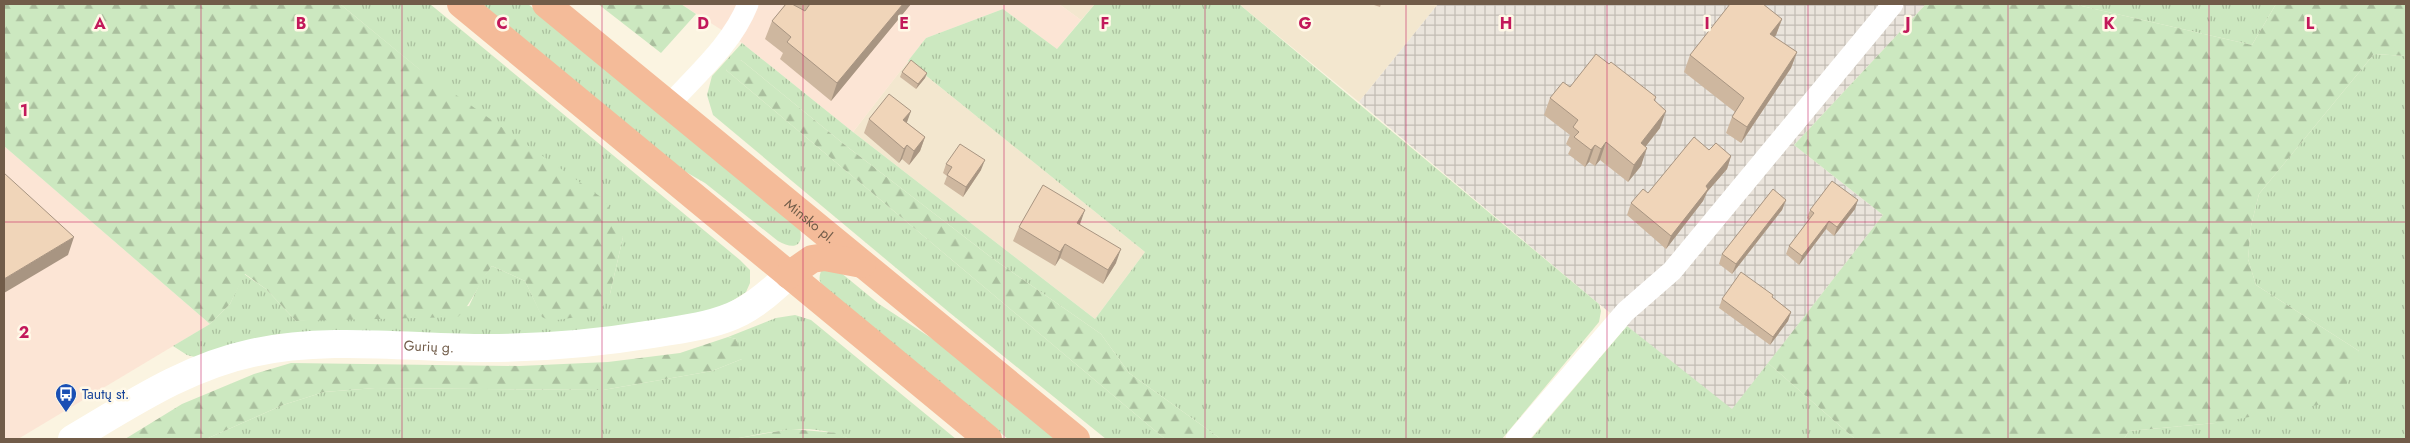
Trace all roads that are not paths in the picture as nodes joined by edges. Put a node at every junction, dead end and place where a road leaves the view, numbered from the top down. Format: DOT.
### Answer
graph roads {
  1 [pos="461,4"];
  2 [pos="546,4"];
  3 [pos="748,4"];
  4 [pos="1893,4"];
  5 [pos="669,105"];
  6 [pos="866,265"];
  7 [pos="789,275"];
  8 [pos="72,439"];
  9 [pos="988,439"];
  10 [pos="1076,439"];
  11 [pos="1516,439"];
  1 -- 7 [label="highway"];
  2 -- 5 [label="highway, Minsko pl."];
  3 -- 5 [label="street"];
  4 -- 11 [label="street"];
  5 -- 6 [label="highway, Minsko pl."];
  6 -- 7 [label="highway"];
  6 -- 10 [label="highway, Minsko pl."];
  7 -- 8 [label="street, Gurių g."];
  7 -- 9 [label="highway"];
}
